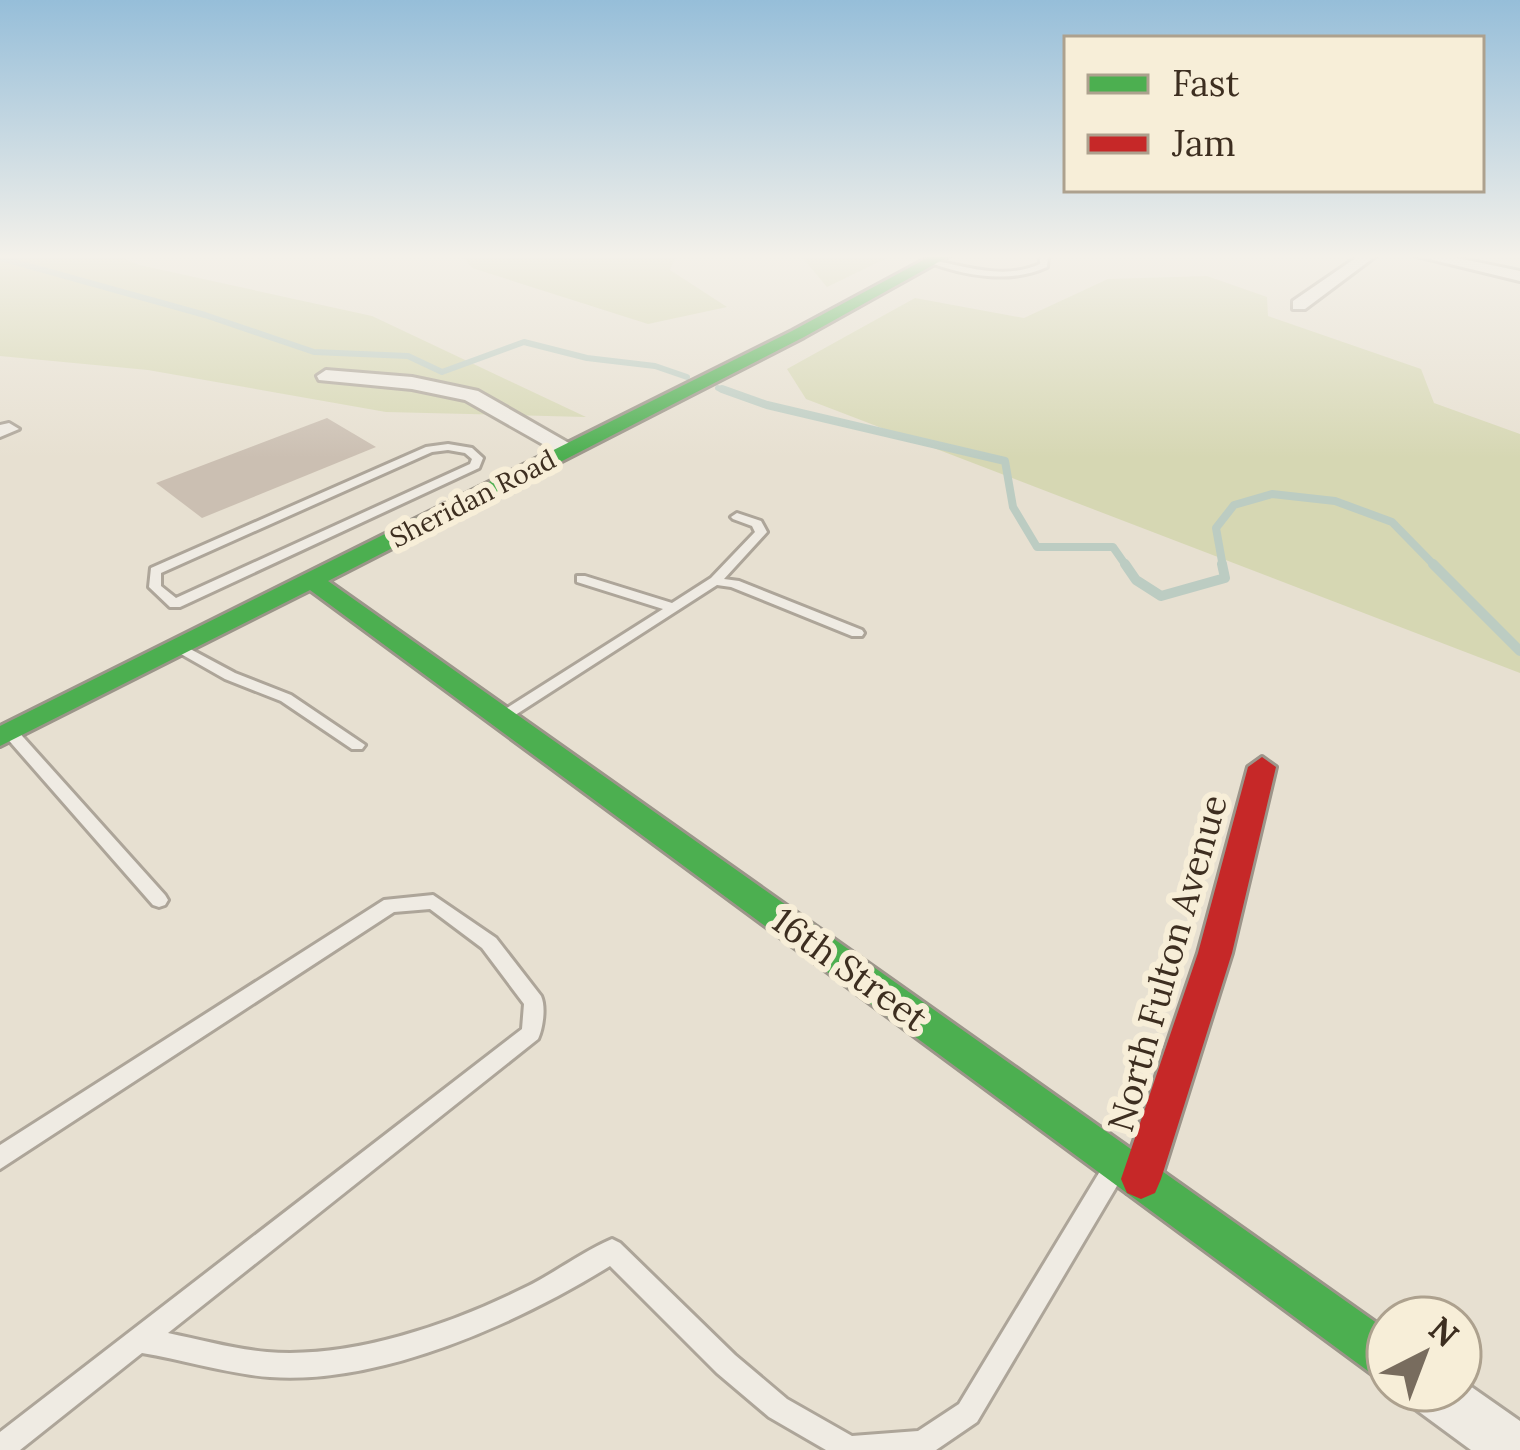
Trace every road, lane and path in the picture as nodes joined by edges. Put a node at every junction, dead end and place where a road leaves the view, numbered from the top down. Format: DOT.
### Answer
graph roads {
  1 [pos="815,323"];
  2 [pos="326,376"];
  3 [pos="570,450"];
  4 [pos="737,517"];
  5 [pos="580,579"];
  6 [pos="313,580"];
  7 [pos="716,581"];
  8 [pos="175,604"];
  9 [pos="671,607"];
  10 [pos="210,632"];
  11 [pos="857,633"];
  12 [pos="179,647"];
  13 [pos="502,717"];
  14 [pos="5,735"];
  15 [pos="357,745"];
  16 [pos="1262,767"];
  17 [pos="159,900"];
  18 [pos="0,1158"];
  19 [pos="1129,1171"];
  20 [pos="139,1340"];
  21 [pos="1364,1341"];
  22 [pos="1465,1414"];
  23 [pos="0,1449"];
  24 [pos="1515,1450"];
  1 -- 3 [label="main road, Sheridan Road"];
  2 -- 3 [label="street"];
  3 -- 6 [label="main road, Sheridan Road"];
  4 -- 7 [label="lane"];
  5 -- 9 [label="lane"];
  6 -- 10 [label="main road, Sheridan Road"];
  6 -- 13 [label="main road, 16th Street"];
  7 -- 9 [label="lane"];
  7 -- 11 [label="lane"];
  8 -- 8 [label="lane"];
  8 -- 10 [label="lane"];
  9 -- 13 [label="lane"];
  10 -- 12 [label="main road, Sheridan Road"];
  12 -- 14 [label="main road, Sheridan Road"];
  12 -- 15 [label="lane"];
  13 -- 19 [label="main road, 16th Street"];
  14 -- 17 [label="lane"];
  16 -- 19 [label="main road, North Fulton Avenue"];
  18 -- 20 [label="lane"];
  19 -- 20 [label="lane"];
  19 -- 21 [label="main road, 16th Street"];
  20 -- 23 [label="lane"];
  22 -- 24 [label="street"];
}
